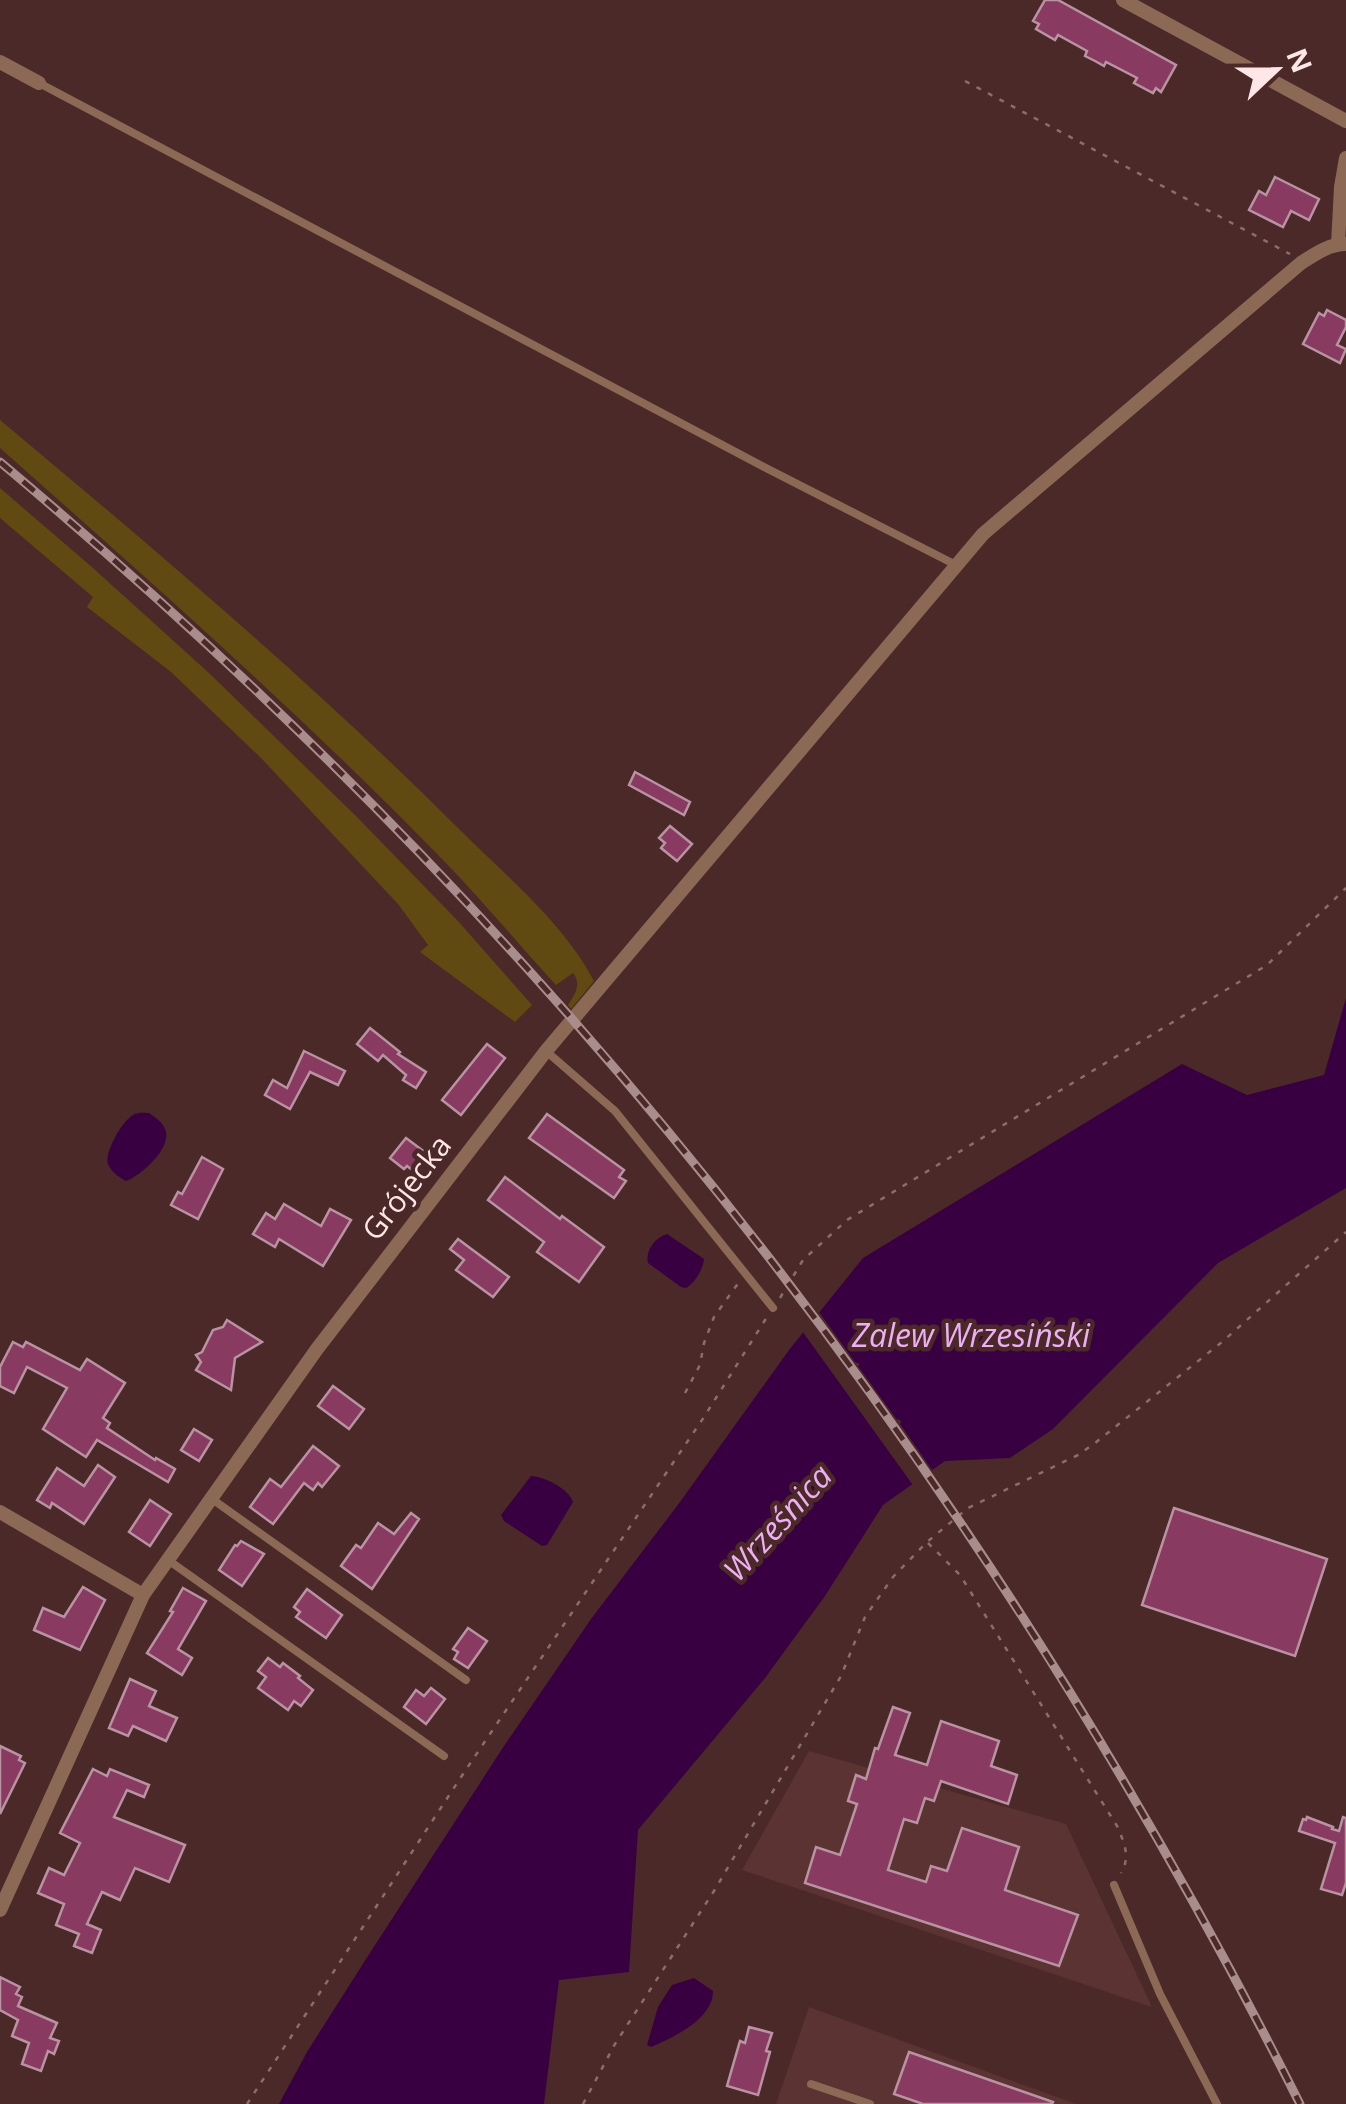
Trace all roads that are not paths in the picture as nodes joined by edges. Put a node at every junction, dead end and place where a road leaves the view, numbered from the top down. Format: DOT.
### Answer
graph roads {
  1 [pos="1123,0"];
  2 [pos="0,62"];
  3 [pos="39,83"];
  4 [pos="1346,121"];
  5 [pos="1346,158"];
  6 [pos="1342,244"];
  7 [pos="956,565"];
  8 [pos="546,1051"];
  9 [pos="773,1308"];
  10 [pos="212,1499"];
  11 [pos="0,1512"];
  12 [pos="168,1560"];
  13 [pos="143,1595"];
  14 [pos="466,1680"];
  15 [pos="444,1756"];
  16 [pos="1114,1885"];
  17 [pos="0,1910"];
  18 [pos="811,2084"];
  19 [pos="870,2104"];
  20 [pos="1217,2104"];
  1 -- 4 [label="street"];
  2 -- 3 [label="street"];
  3 -- 7 [label="lane"];
  5 -- 6 [label="street"];
  6 -- 7 [label="street, Grójecka"];
  7 -- 8 [label="street, Grójecka"];
  8 -- 9 [label="lane"];
  8 -- 10 [label="street, Grójecka"];
  10 -- 12 [label="street, Grójecka"];
  10 -- 14 [label="lane"];
  11 -- 13 [label="street"];
  12 -- 13 [label="street, Grójecka"];
  12 -- 15 [label="lane"];
  13 -- 17 [label="street, Grójecka"];
  16 -- 20 [label="lane"];
  18 -- 19 [label="lane"];
}
